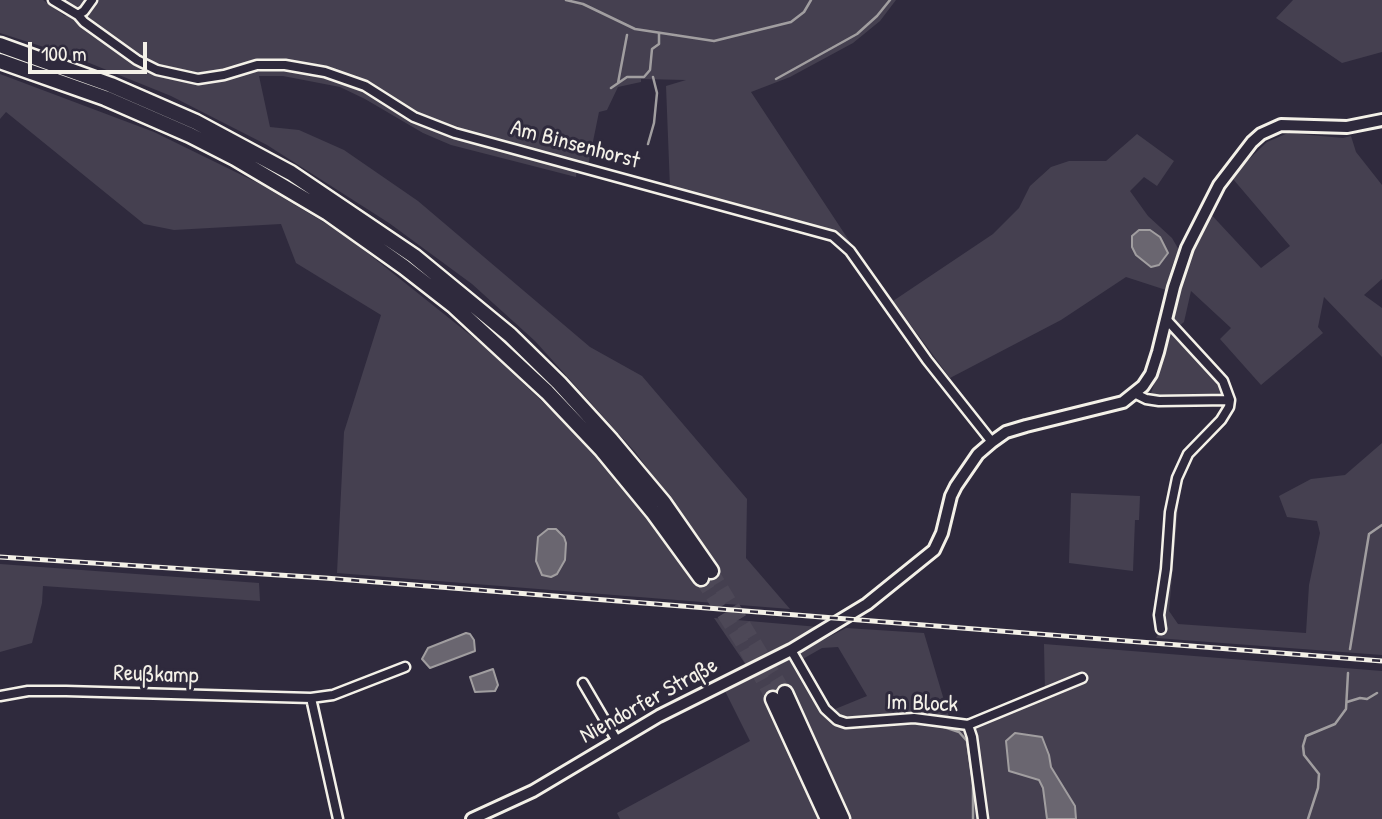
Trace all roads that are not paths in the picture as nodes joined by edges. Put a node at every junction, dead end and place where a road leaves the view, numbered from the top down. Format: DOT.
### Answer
graph roads {
  1 [pos="54,0"];
  2 [pos="92,0"];
  3 [pos="78,15"];
  4 [pos="0,45"];
  5 [pos="0,61"];
  6 [pos="1382,120"];
  7 [pos="1166,319"];
  8 [pos="1136,394"];
  9 [pos="1230,400"];
  10 [pos="992,442"];
  11 [pos="1161,629"];
  12 [pos="791,650"];
  13 [pos="405,667"];
  14 [pos="1082,678"];
  15 [pos="583,682"];
  16 [pos="0,696"];
  17 [pos="312,698"];
  18 [pos="968,725"];
  19 [pos="617,741"];
  20 [pos="338,819"];
  21 [pos="472,819"];
  22 [pos="828,819"];
  23 [pos="842,819"];
  24 [pos="983,819"];
  1 -- 3 [label="street, Am Binsenhorst"];
  2 -- 3 [label="street"];
  3 -- 10 [label="street, Am Binsenhorst"];
  4 -- 5 [label="highway"];
  6 -- 7 [label="main road"];
  7 -- 8 [label="main road"];
  7 -- 9 [label="street"];
  8 -- 9 [label="street"];
  8 -- 10 [label="main road"];
  9 -- 11 [label="street"];
  10 -- 12 [label="main road, Niendorfer Straße"];
  12 -- 18 [label="street, Im Block"];
  12 -- 19 [label="main road, Niendorfer Straße"];
  13 -- 17 [label="street, Reußkamp"];
  14 -- 18 [label="street, Im Block"];
  15 -- 19 [label="street"];
  16 -- 17 [label="street, Reußkamp"];
  17 -- 20 [label="street"];
  18 -- 24 [label="street"];
  19 -- 21 [label="main road, Niendorfer Straße"];
  22 -- 23 [label="highway"];
}
